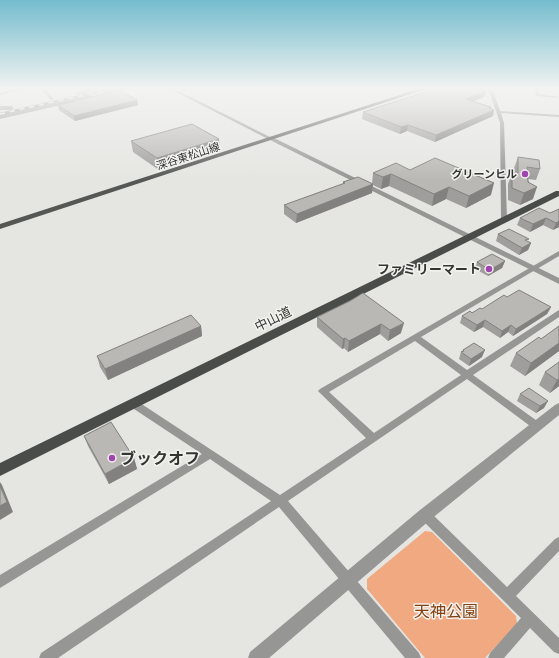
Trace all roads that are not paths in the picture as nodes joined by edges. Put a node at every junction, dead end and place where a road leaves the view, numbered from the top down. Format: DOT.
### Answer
graph roads {
  1 [pos="231,119"];
  2 [pos="334,119"];
  3 [pos="501,119"];
  4 [pos="272,139"];
  5 [pos="559,193"];
  6 [pos="504,219"];
  7 [pos="0,227"];
  8 [pos="470,236"];
  9 [pos="559,253"];
  10 [pos="534,268"];
  11 [pos="559,280"];
  12 [pos="559,313"];
  13 [pos="416,337"];
  14 [pos="466,375"];
  15 [pos="134,404"];
  16 [pos="559,408"];
  17 [pos="537,426"];
  18 [pos="373,438"];
  19 [pos="210,454"];
  20 [pos="0,470"];
  21 [pos="281,501"];
  22 [pos="426,515"];
  23 [pos="559,543"];
  24 [pos="348,580"];
  25 [pos="0,582"];
  26 [pos="507,596"];
  27 [pos="530,618"];
  28 [pos="559,647"];
  29 [pos="46,658"];
  30 [pos="256,658"];
  31 [pos="414,658"];
  32 [pos="495,658"];
  1 -- 4 [label="street"];
  2 -- 4 [label="main road, 深谷東松山線"];
  3 -- 6 [label="street"];
  4 -- 7 [label="main road, 深谷東松山線"];
  4 -- 8 [label="street"];
  5 -- 6 [label="highway, 中山道"];
  6 -- 8 [label="highway, 中山道"];
  8 -- 10 [label="street"];
  8 -- 15 [label="highway, 中山道"];
  9 -- 10 [label="street"];
  10 -- 11 [label="street"];
  10 -- 13 [label="street"];
  12 -- 14 [label="street"];
  13 -- 14 [label="street"];
  13 -- 18 [label="street"];
  14 -- 17 [label="street"];
  14 -- 18 [label="street"];
  15 -- 19 [label="street"];
  15 -- 20 [label="highway, 中山道"];
  16 -- 17 [label="street"];
  17 -- 22 [label="street"];
  18 -- 21 [label="street"];
  19 -- 21 [label="street"];
  19 -- 25 [label="street"];
  21 -- 24 [label="street"];
  21 -- 29 [label="street"];
  22 -- 24 [label="street"];
  22 -- 26 [label="street"];
  23 -- 26 [label="street"];
  24 -- 30 [label="street"];
  24 -- 31 [label="street"];
  26 -- 27 [label="street"];
  27 -- 28 [label="street"];
  27 -- 32 [label="street"];
}
